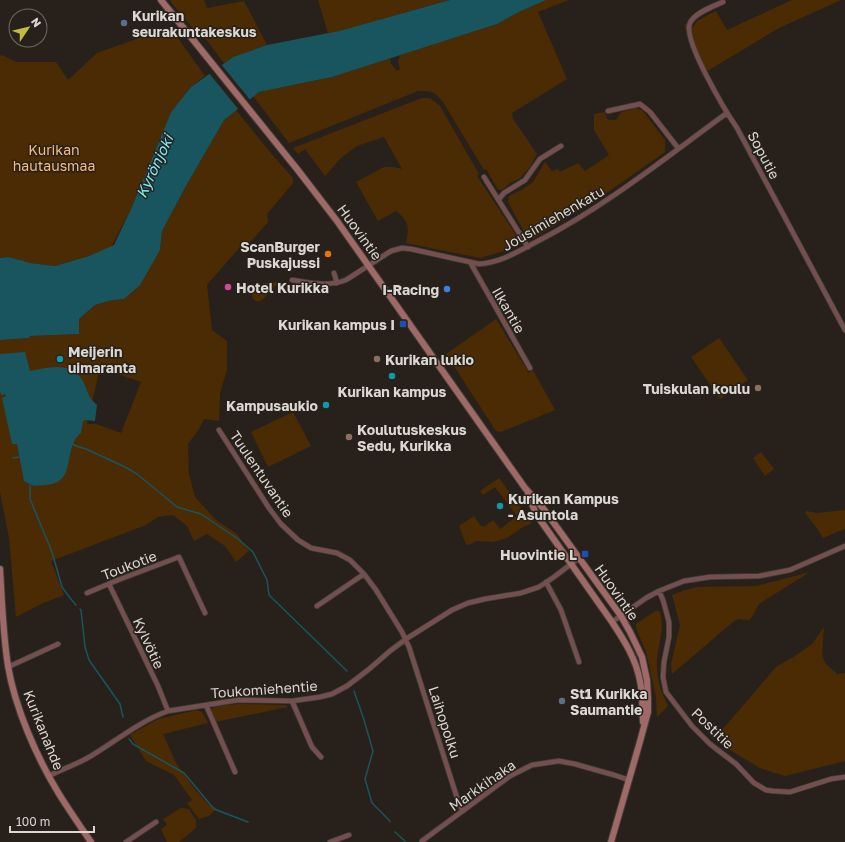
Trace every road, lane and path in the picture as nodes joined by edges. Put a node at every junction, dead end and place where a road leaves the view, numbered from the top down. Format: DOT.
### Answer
graph roads {
  1 [pos="161,0"];
  2 [pos="723,2"];
  3 [pos="608,111"];
  4 [pos="727,113"];
  5 [pos="561,146"];
  6 [pos="678,148"];
  7 [pos="484,177"];
  8 [pos="499,199"];
  9 [pos="528,247"];
  10 [pos="470,262"];
  11 [pos="369,265"];
  12 [pos="334,274"];
  13 [pos="292,280"];
  14 [pos="337,283"];
  15 [pos="845,330"];
  16 [pos="530,368"];
  17 [pos="219,430"];
  18 [pos="525,488"];
  19 [pos="845,546"];
  20 [pos="579,558"];
  21 [pos="572,564"];
  22 [pos="0,569"];
  23 [pos="364,574"];
  24 [pos="546,582"];
  25 [pos="109,584"];
  26 [pos="658,591"];
  27 [pos="87,593"];
  28 [pos="317,606"];
  29 [pos="205,613"];
  30 [pos="620,616"];
  31 [pos="612,622"];
  32 [pos="406,639"];
  33 [pos="58,644"];
  34 [pos="579,662"];
  35 [pos="8,667"];
  36 [pos="292,701"];
  37 [pos="206,705"];
  38 [pos="168,712"];
  39 [pos="644,726"];
  40 [pos="321,757"];
  41 [pos="235,772"];
  42 [pos="49,776"];
  43 [pos="845,777"];
  44 [pos="629,780"];
  45 [pos="463,811"];
  46 [pos="156,822"];
  47 [pos="350,835"];
  48 [pos="422,841"];
  49 [pos="91,842"];
  50 [pos="126,842"];
  51 [pos="330,842"];
  52 [pos="611,842"];
  1 -- 11 [label="main road, Huovintie"];
  2 -- 4 [label="street, Soputie"];
  3 -- 6 [label="street"];
  4 -- 6 [label="street, Jousimiehenkatu"];
  4 -- 15 [label="street, Soputie"];
  5 -- 8 [label="street"];
  6 -- 9 [label="street, Jousimiehenkatu"];
  7 -- 8 [label="street"];
  8 -- 9 [label="street"];
  9 -- 10 [label="street, Jousimiehenkatu"];
  10 -- 11 [label="street, Jousimiehenkatu"];
  10 -- 16 [label="street, Ilkantie"];
  11 -- 14 [label="street, Jousimiehenkatu"];
  11 -- 18 [label="main road, Huovintie"];
  12 -- 14 [label="street"];
  13 -- 14 [label="street"];
  17 -- 23 [label="street, Tuulentuvantie"];
  18 -- 20 [label="main road, Huovintie"];
  18 -- 21 [label="main road, Huovintie"];
  19 -- 26 [label="street"];
  20 -- 21 [label="street, Toukomiehentie"];
  20 -- 30 [label="main road, Huovintie"];
  21 -- 24 [label="street, Toukomiehentie"];
  21 -- 31 [label="main road, Huovintie"];
  22 -- 35 [label="main road, Kurikanahde"];
  23 -- 28 [label="street"];
  23 -- 32 [label="street, Tuulentuvantie"];
  24 -- 32 [label="street, Toukomiehentie"];
  24 -- 34 [label="street"];
  25 -- 27 [label="street, Toukotie"];
  25 -- 29 [label="street, Toukotie"];
  25 -- 38 [label="street, Kylvötie"];
  26 -- 30 [label="street"];
  26 -- 43 [label="street, Postitie"];
  30 -- 31 [label="street"];
  30 -- 39 [label="main road, Huovintie"];
  31 -- 39 [label="main road, Huovintie"];
  32 -- 36 [label="street, Toukomiehentie"];
  32 -- 45 [label="street, Laihopolku"];
  33 -- 35 [label="street"];
  35 -- 42 [label="main road, Kurikanahde"];
  36 -- 37 [label="street, Toukomiehentie"];
  36 -- 40 [label="street"];
  37 -- 38 [label="street, Toukomiehentie"];
  37 -- 41 [label="street"];
  38 -- 42 [label="street, Toukomiehentie"];
  39 -- 44 [label="main road, Huovintie"];
  42 -- 49 [label="main road, Kurikanahde"];
  44 -- 45 [label="street, Markkihaka"];
  44 -- 52 [label="main road, Huovintie"];
  45 -- 48 [label="street, Markkihaka"];
  46 -- 50 [label="street"];
  47 -- 51 [label="street"];
}
